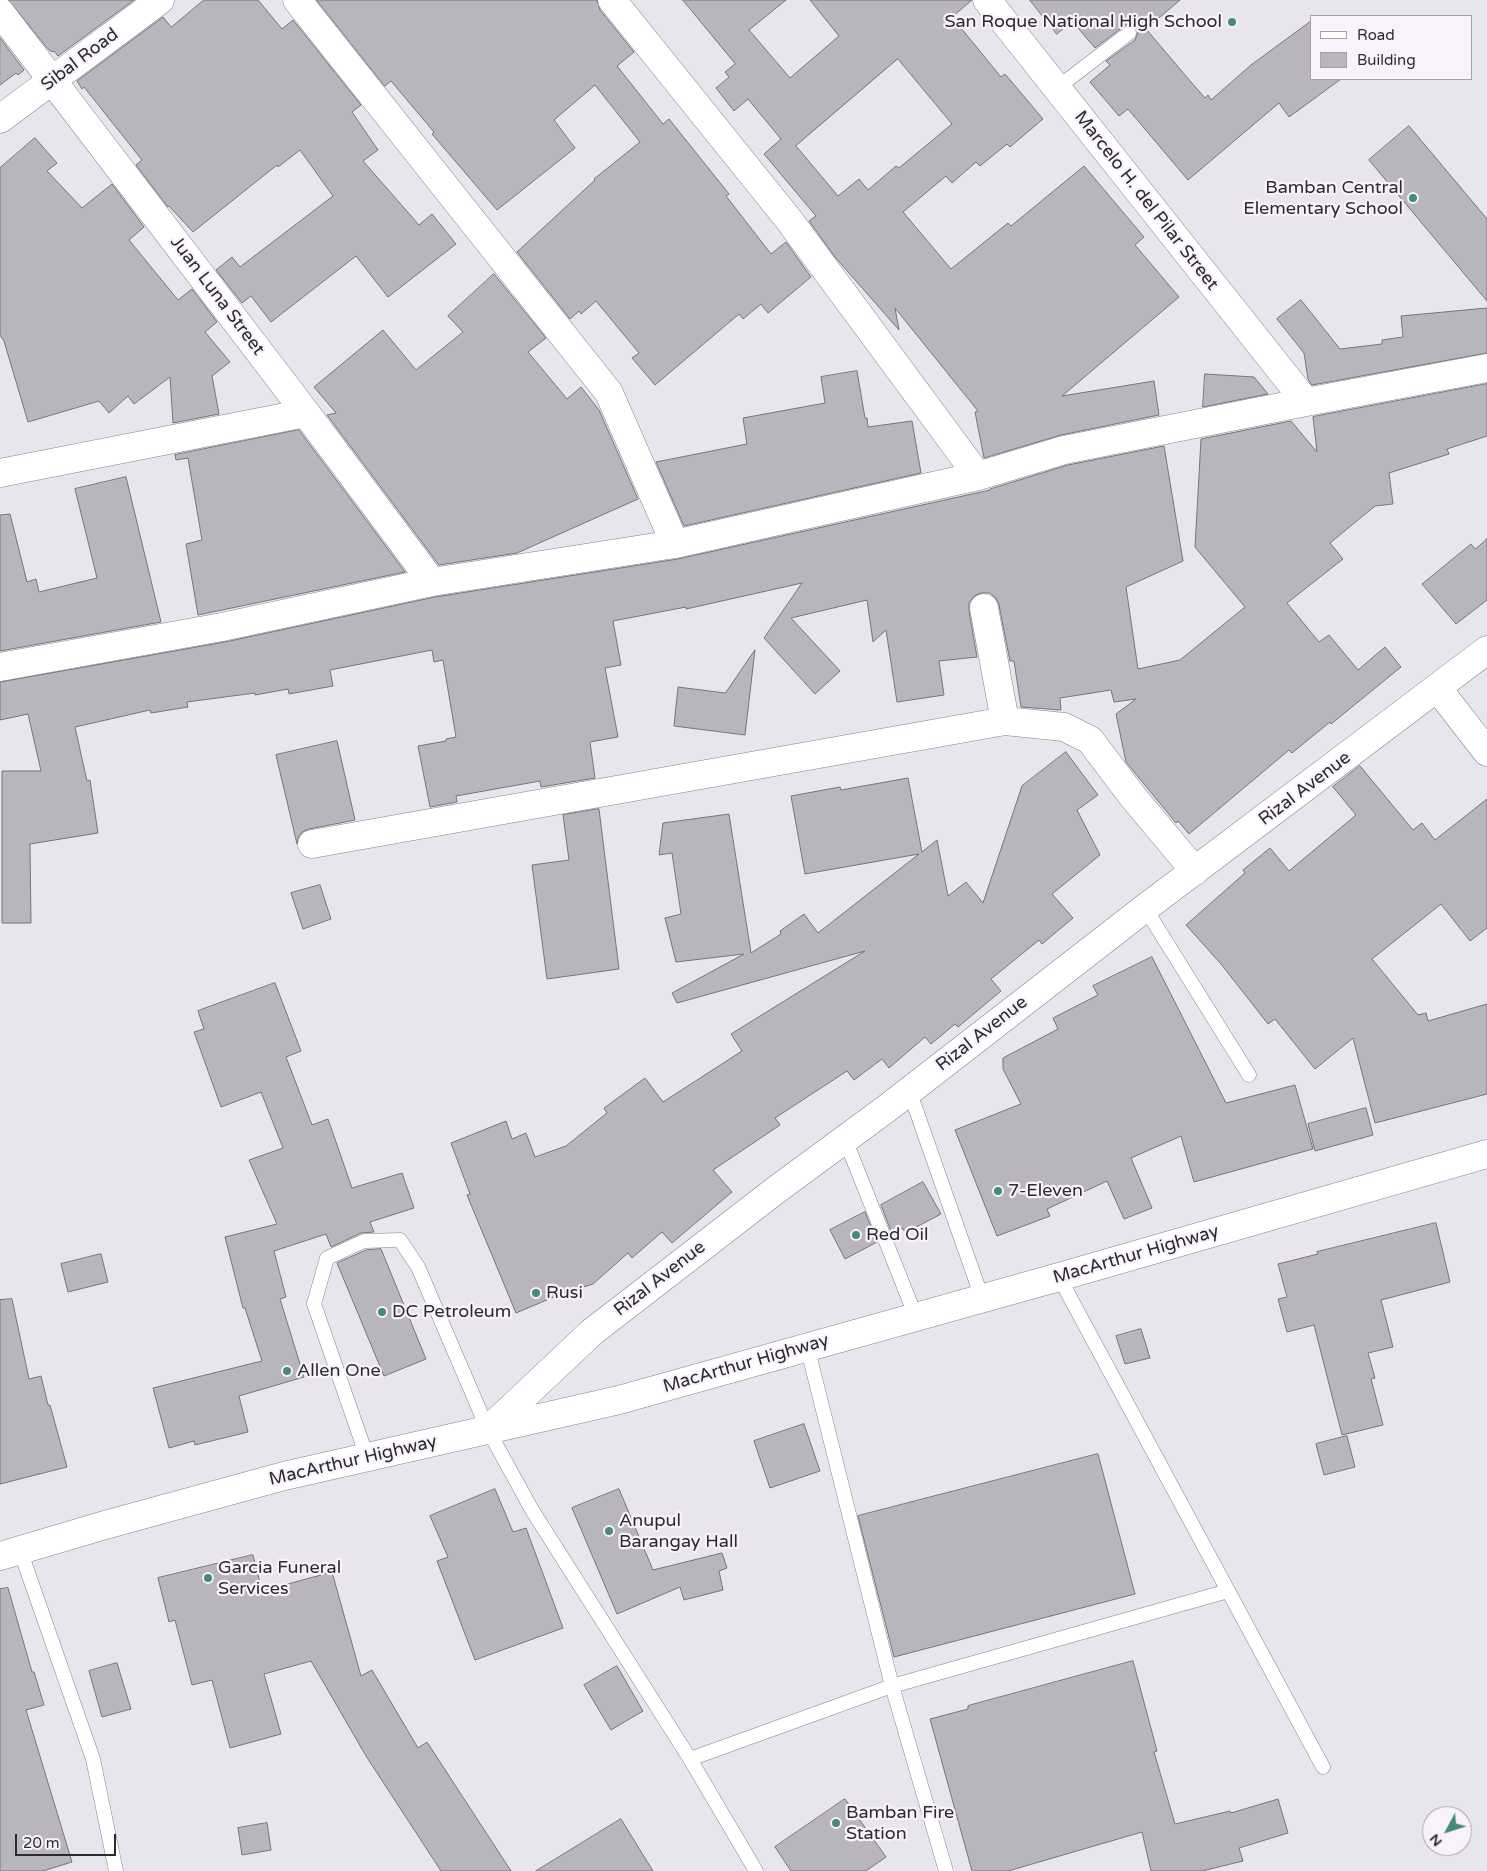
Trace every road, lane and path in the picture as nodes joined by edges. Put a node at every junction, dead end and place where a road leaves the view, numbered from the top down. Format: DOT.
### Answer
graph roads {
  1 [pos="160,0"];
  2 [pos="297,0"];
  3 [pos="612,0"];
  4 [pos="987,0"];
  5 [pos="0,12"];
  6 [pos="1129,33"];
  7 [pos="53,81"];
  8 [pos="1057,88"];
  9 [pos="0,119"];
  10 [pos="1487,368"];
  11 [pos="1306,402"];
  12 [pos="306,413"];
  13 [pos="0,473"];
  14 [pos="978,476"];
  15 [pos="675,544"];
  16 [pos="432,582"];
  17 [pos="984,608"];
  18 [pos="1487,650"];
  19 [pos="0,667"];
  20 [pos="1438,689"];
  21 [pos="1005,721"];
  22 [pos="1487,752"];
  23 [pos="312,844"];
  24 [pos="1195,872"];
  25 [pos="1145,908"];
  26 [pos="1249,1075"];
  27 [pos="909,1090"];
  28 [pos="845,1139"];
  29 [pos="1487,1154"];
  30 [pos="1059,1277"];
  31 [pos="982,1298"];
  32 [pos="916,1317"];
  33 [pos="808,1346"];
  34 [pos="488,1430"];
  35 [pos="367,1456"];
  36 [pos="10,1553"];
  37 [pos="1228,1591"];
  38 [pos="892,1686"];
  39 [pos="690,1759"];
  40 [pos="1323,1767"];
  41 [pos="116,1871"];
  42 [pos="756,1871"];
  43 [pos="946,1871"];
  1 -- 7 [label="main road, Sibal Road"];
  2 -- 15 [label="main road"];
  3 -- 14 [label="main road"];
  4 -- 8 [label="main road, Marcelo H. del Pilar Street"];
  5 -- 7 [label="main road, Juan Luna Street"];
  6 -- 8 [label="lane"];
  7 -- 9 [label="main road, Sibal Road"];
  7 -- 12 [label="main road, Juan Luna Street"];
  8 -- 11 [label="main road, Marcelo H. del Pilar Street"];
  10 -- 11 [label="main road"];
  11 -- 14 [label="main road"];
  12 -- 13 [label="main road"];
  12 -- 16 [label="main road, Juan Luna Street"];
  14 -- 15 [label="main road"];
  15 -- 16 [label="main road"];
  16 -- 19 [label="main road"];
  17 -- 21 [label="main road"];
  18 -- 20 [label="main road, Rizal Avenue"];
  20 -- 22 [label="main road"];
  20 -- 24 [label="main road, Rizal Avenue"];
  21 -- 23 [label="main road"];
  21 -- 24 [label="main road"];
  24 -- 25 [label="main road, Rizal Avenue"];
  25 -- 26 [label="lane"];
  25 -- 27 [label="main road, Rizal Avenue"];
  27 -- 28 [label="main road, Rizal Avenue"];
  27 -- 31 [label="lane"];
  28 -- 32 [label="lane"];
  28 -- 34 [label="main road, Rizal Avenue"];
  29 -- 30 [label="main road, MacArthur Highway"];
  30 -- 31 [label="main road, MacArthur Highway"];
  30 -- 37 [label="lane"];
  31 -- 32 [label="main road, MacArthur Highway"];
  32 -- 33 [label="main road, MacArthur Highway"];
  33 -- 34 [label="main road, MacArthur Highway"];
  33 -- 38 [label="lane"];
  34 -- 35 [label="main road, MacArthur Highway"];
  34 -- 35 [label="lane"];
  34 -- 39 [label="lane"];
  35 -- 36 [label="main road, MacArthur Highway"];
  36 -- 41 [label="lane"];
  37 -- 38 [label="lane"];
  37 -- 40 [label="lane"];
  38 -- 39 [label="lane"];
  38 -- 43 [label="lane"];
  39 -- 42 [label="lane"];
}
